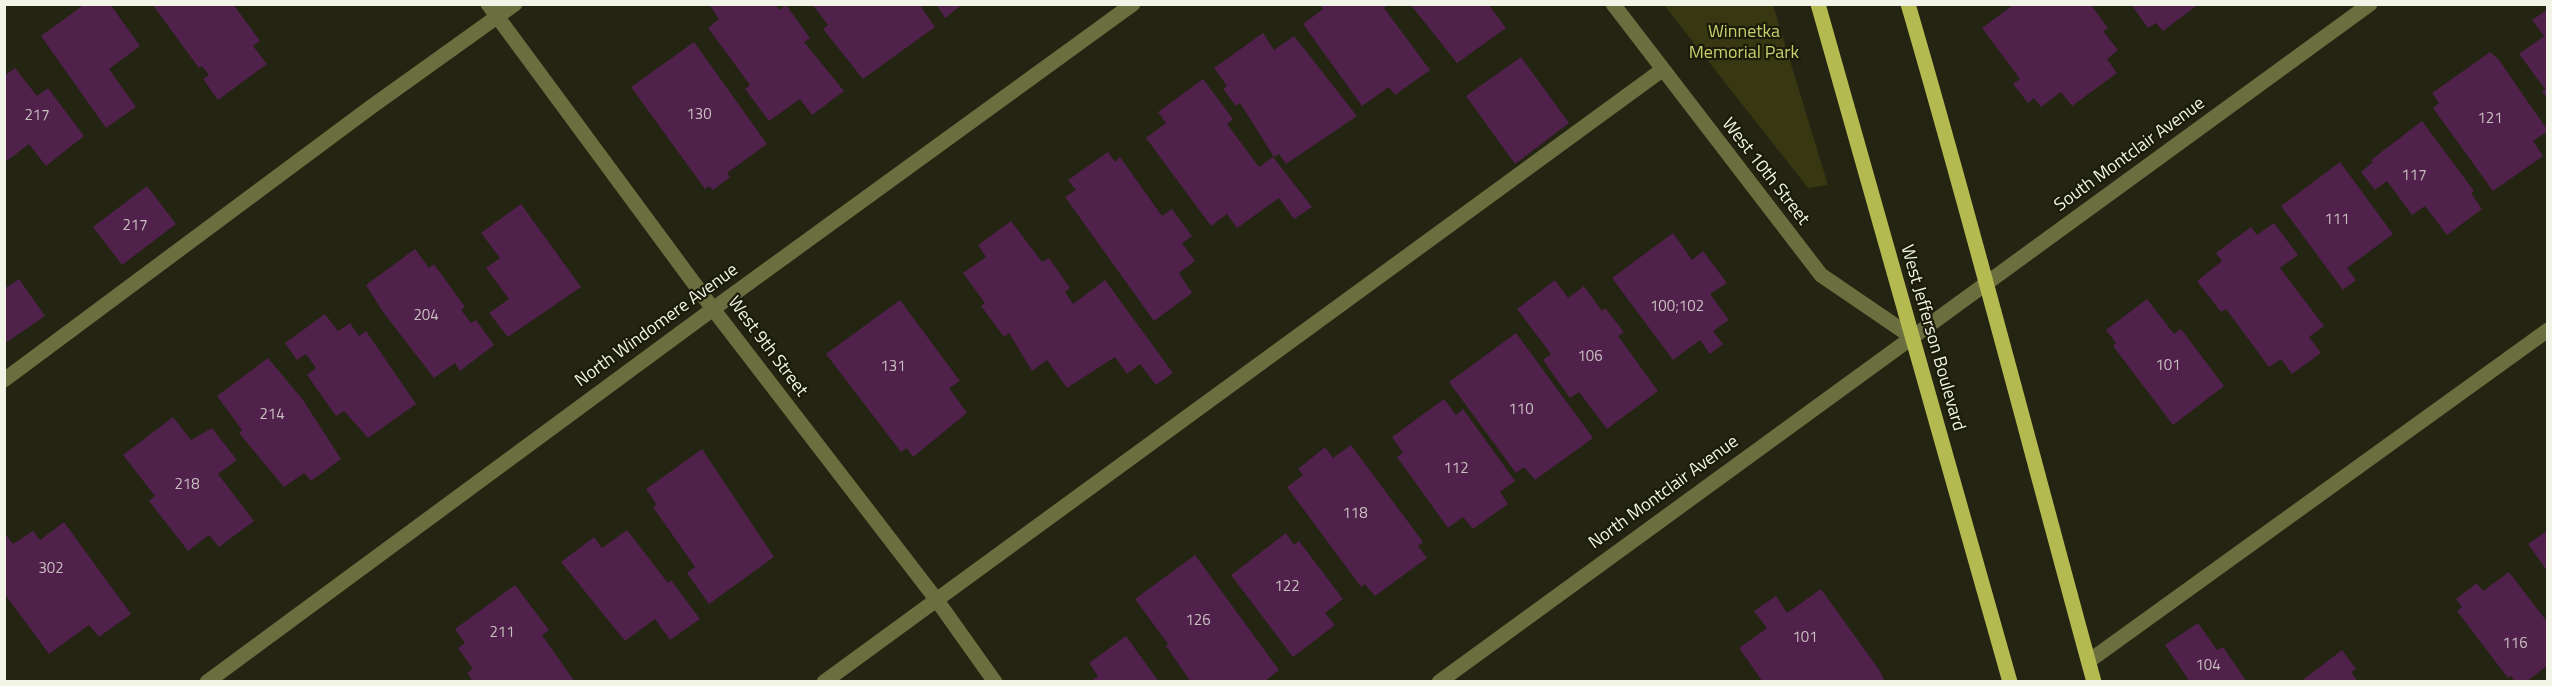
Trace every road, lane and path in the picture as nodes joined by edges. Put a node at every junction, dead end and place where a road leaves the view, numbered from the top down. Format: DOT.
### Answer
graph roads {
  1 [pos="488,4"];
  2 [pos="515,4"];
  3 [pos="1133,4"];
  4 [pos="1613,4"];
  5 [pos="1818,4"];
  6 [pos="1908,4"];
  7 [pos="2370,4"];
  8 [pos="498,17"];
  9 [pos="1662,70"];
  10 [pos="1986,284"];
  11 [pos="713,309"];
  12 [pos="2547,330"];
  13 [pos="1912,337"];
  14 [pos="4,380"];
  15 [pos="936,599"];
  16 [pos="2089,661"];
  17 [pos="207,681"];
  18 [pos="824,681"];
  19 [pos="995,681"];
  20 [pos="1439,681"];
  21 [pos="2010,681"];
  22 [pos="2094,681"];
  1 -- 8 [label="street, West 9th Street"];
  2 -- 8 [label="street"];
  3 -- 11 [label="street, North Windomere Avenue"];
  4 -- 9 [label="street, West 10th Street"];
  5 -- 13 [label="main road, West Jefferson Boulevard"];
  6 -- 10 [label="main road"];
  7 -- 10 [label="street, South Montclair Avenue"];
  8 -- 11 [label="street, West 9th Street"];
  8 -- 14 [label="street"];
  9 -- 13 [label="street, West 10th Street"];
  9 -- 15 [label="street"];
  10 -- 13 [label="street, South Montclair Avenue"];
  10 -- 16 [label="main road"];
  11 -- 15 [label="street, West 9th Street"];
  11 -- 17 [label="street, North Windomere Avenue"];
  12 -- 16 [label="street"];
  13 -- 20 [label="street, North Montclair Avenue"];
  13 -- 21 [label="main road, West Jefferson Boulevard"];
  15 -- 18 [label="street"];
  15 -- 19 [label="street, West 9th Street"];
  16 -- 22 [label="main road"];
}
